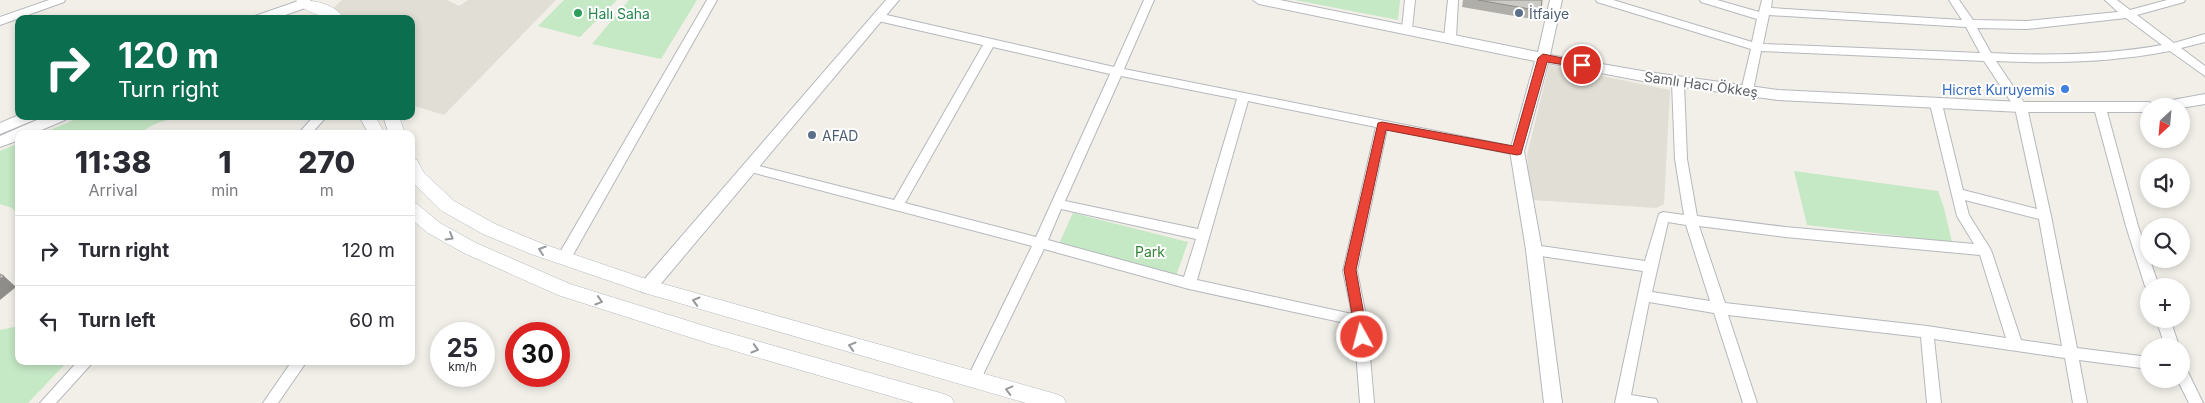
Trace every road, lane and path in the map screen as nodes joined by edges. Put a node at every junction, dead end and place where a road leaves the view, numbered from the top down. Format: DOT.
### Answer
graph roads {
  1 [pos="60,0"];
  2 [pos="712,0"];
  3 [pos="893,0"];
  4 [pos="1149,0"];
  5 [pos="1260,0"];
  6 [pos="1410,0"];
  7 [pos="1452,0"];
  8 [pos="1556,0"];
  9 [pos="1600,0"];
  10 [pos="1705,0"];
  11 [pos="1954,0"];
  12 [pos="2110,0"];
  13 [pos="2180,0"];
  14 [pos="307,1"];
  15 [pos="1765,10"];
  16 [pos="336,11"];
  17 [pos="2129,14"];
  18 [pos="17,15"];
  19 [pos="270,15"];
  20 [pos="288,15"];
  21 [pos="305,15"];
  22 [pos="15,16"];
  23 [pos="878,17"];
  24 [pos="0,21"];
  25 [pos="1970,24"];
  26 [pos="1407,29"];
  27 [pos="1450,38"];
  28 [pos="2205,38"];
  29 [pos="990,42"];
  30 [pos="2173,47"];
  31 [pos="1756,48"];
  32 [pos="1543,58"];
  33 [pos="1988,58"];
  34 [pos="1116,72"];
  35 [pos="2205,72"];
  36 [pos="1678,83"];
  37 [pos="1747,91"];
  38 [pos="1243,98"];
  39 [pos="2205,99"];
  40 [pos="2190,102"];
  41 [pos="1936,104"];
  42 [pos="2021,107"];
  43 [pos="2140,107"];
  44 [pos="2100,108"];
  45 [pos="20,120"];
  46 [pos="51,120"];
  47 [pos="317,120"];
  48 [pos="1382,125"];
  49 [pos="0,129"];
  50 [pos="28,130"];
  51 [pos="308,130"];
  52 [pos="15,136"];
  53 [pos="0,142"];
  54 [pos="1517,151"];
  55 [pos="751,168"];
  56 [pos="415,171"];
  57 [pos="1957,193"];
  58 [pos="1058,204"];
  59 [pos="897,207"];
  60 [pos="415,212"];
  61 [pos="2045,216"];
  62 [pos="1691,220"];
  63 [pos="1202,235"];
  64 [pos="1040,243"];
  65 [pos="1534,250"];
  66 [pos="1985,250"];
  67 [pos="564,258"];
  68 [pos="1650,267"];
  69 [pos="2149,278"];
  70 [pos="1189,284"];
  71 [pos="648,287"];
  72 [pos="1644,296"];
  73 [pos="1720,310"];
  74 [pos="1360,321"];
  75 [pos="1927,332"];
  76 [pos="2016,346"];
  77 [pos="2071,354"];
  78 [pos="2140,361"];
  79 [pos="83,365"];
  80 [pos="297,365"];
  81 [pos="973,381"];
  82 [pos="2189,388"];
  83 [pos="1622,402"];
  84 [pos="47,403"];
  85 [pos="270,403"];
  86 [pos="944,403"];
  87 [pos="1056,403"];
  88 [pos="1367,403"];
  89 [pos="1553,403"];
  90 [pos="1651,403"];
  91 [pos="1750,403"];
  92 [pos="1934,403"];
  93 [pos="2080,403"];
  94 [pos="2196,403"];
  1 -- 18 [label="street"];
  2 -- 67 [label="street"];
  3 -- 23 [label="street"];
  4 -- 34 [label="street"];
  5 -- 26 [label="street, Samlı Hacı Ökkeş"];
  6 -- 26 [label="street"];
  7 -- 27 [label="street"];
  8 -- 32 [label="street"];
  9 -- 31 [label="street"];
  10 -- 15 [label="street"];
  11 -- 25 [label="street"];
  12 -- 17 [label="street"];
  13 -- 17 [label="street"];
  14 -- 16 [label="main road"];
  14 -- 19 [label="street"];
  14 -- 20 [label="street"];
  14 -- 21 [label="main road"];
  15 -- 25 [label="street"];
  15 -- 31 [label="street"];
  17 -- 25 [label="street"];
  17 -- 30 [label="street"];
  22 -- 24 [label="street"];
  23 -- 29 [label="street"];
  23 -- 55 [label="street"];
  25 -- 33 [label="street"];
  26 -- 27 [label="street, Samlı Hacı Ökkeş"];
  27 -- 32 [label="street, Samlı Hacı Ökkeş"];
  28 -- 30 [label="street"];
  29 -- 34 [label="street"];
  29 -- 59 [label="street"];
  30 -- 33 [label="street"];
  30 -- 35 [label="street"];
  31 -- 33 [label="street"];
  31 -- 37 [label="street"];
  32 -- 36 [label="street, Samlı Hacı Ökkeş"];
  32 -- 54 [label="street"];
  33 -- 42 [label="street"];
  34 -- 38 [label="street"];
  34 -- 58 [label="street"];
  36 -- 37 [label="street, Samlı Hacı Ökkeş"];
  36 -- 62 [label="street"];
  37 -- 41 [label="street, Samlı Hacı Ökkeş"];
  38 -- 48 [label="street"];
  38 -- 63 [label="street"];
  39 -- 40 [label="street"];
  41 -- 42 [label="street, Samlı Hacı Ökkeş"];
  41 -- 57 [label="street"];
  42 -- 44 [label="street, Samlı Hacı Ökkeş"];
  42 -- 61 [label="street"];
  43 -- 44 [label="street, Samlı Hacı Ökkeş"];
  44 -- 69 [label="street"];
  45 -- 49 [label="street"];
  46 -- 50 [label="street"];
  47 -- 51 [label="street"];
  48 -- 54 [label="street"];
  48 -- 74 [label="street"];
  52 -- 53 [label="street"];
  54 -- 65 [label="street"];
  55 -- 59 [label="street"];
  55 -- 71 [label="street"];
  67 -- 56 [label="main road, one-way"];
  57 -- 61 [label="street"];
  57 -- 66 [label="street"];
  58 -- 63 [label="street"];
  58 -- 64 [label="street"];
  59 -- 64 [label="street"];
  60 -- 86 [label="main road, one-way"];
  61 -- 77 [label="street"];
  62 -- 66 [label="street"];
  62 -- 68 [label="street"];
  62 -- 73 [label="street"];
  63 -- 70 [label="street"];
  64 -- 70 [label="street"];
  64 -- 81 [label="street"];
  65 -- 68 [label="street"];
  65 -- 89 [label="street"];
  66 -- 76 [label="street"];
  67 -- 71 [label="main road"];
  68 -- 72 [label="street"];
  70 -- 74 [label="street"];
  81 -- 71 [label="main road, one-way"];
  72 -- 73 [label="street"];
  72 -- 83 [label="street"];
  73 -- 75 [label="street"];
  73 -- 91 [label="street"];
  74 -- 88 [label="street"];
  75 -- 76 [label="street"];
  75 -- 92 [label="street"];
  76 -- 77 [label="street"];
  77 -- 78 [label="street"];
  77 -- 93 [label="street"];
  79 -- 84 [label="street"];
  80 -- 85 [label="street"];
  87 -- 81 [label="main road, one-way"];
  82 -- 94 [label="street"];
  83 -- 90 [label="street"];
}
